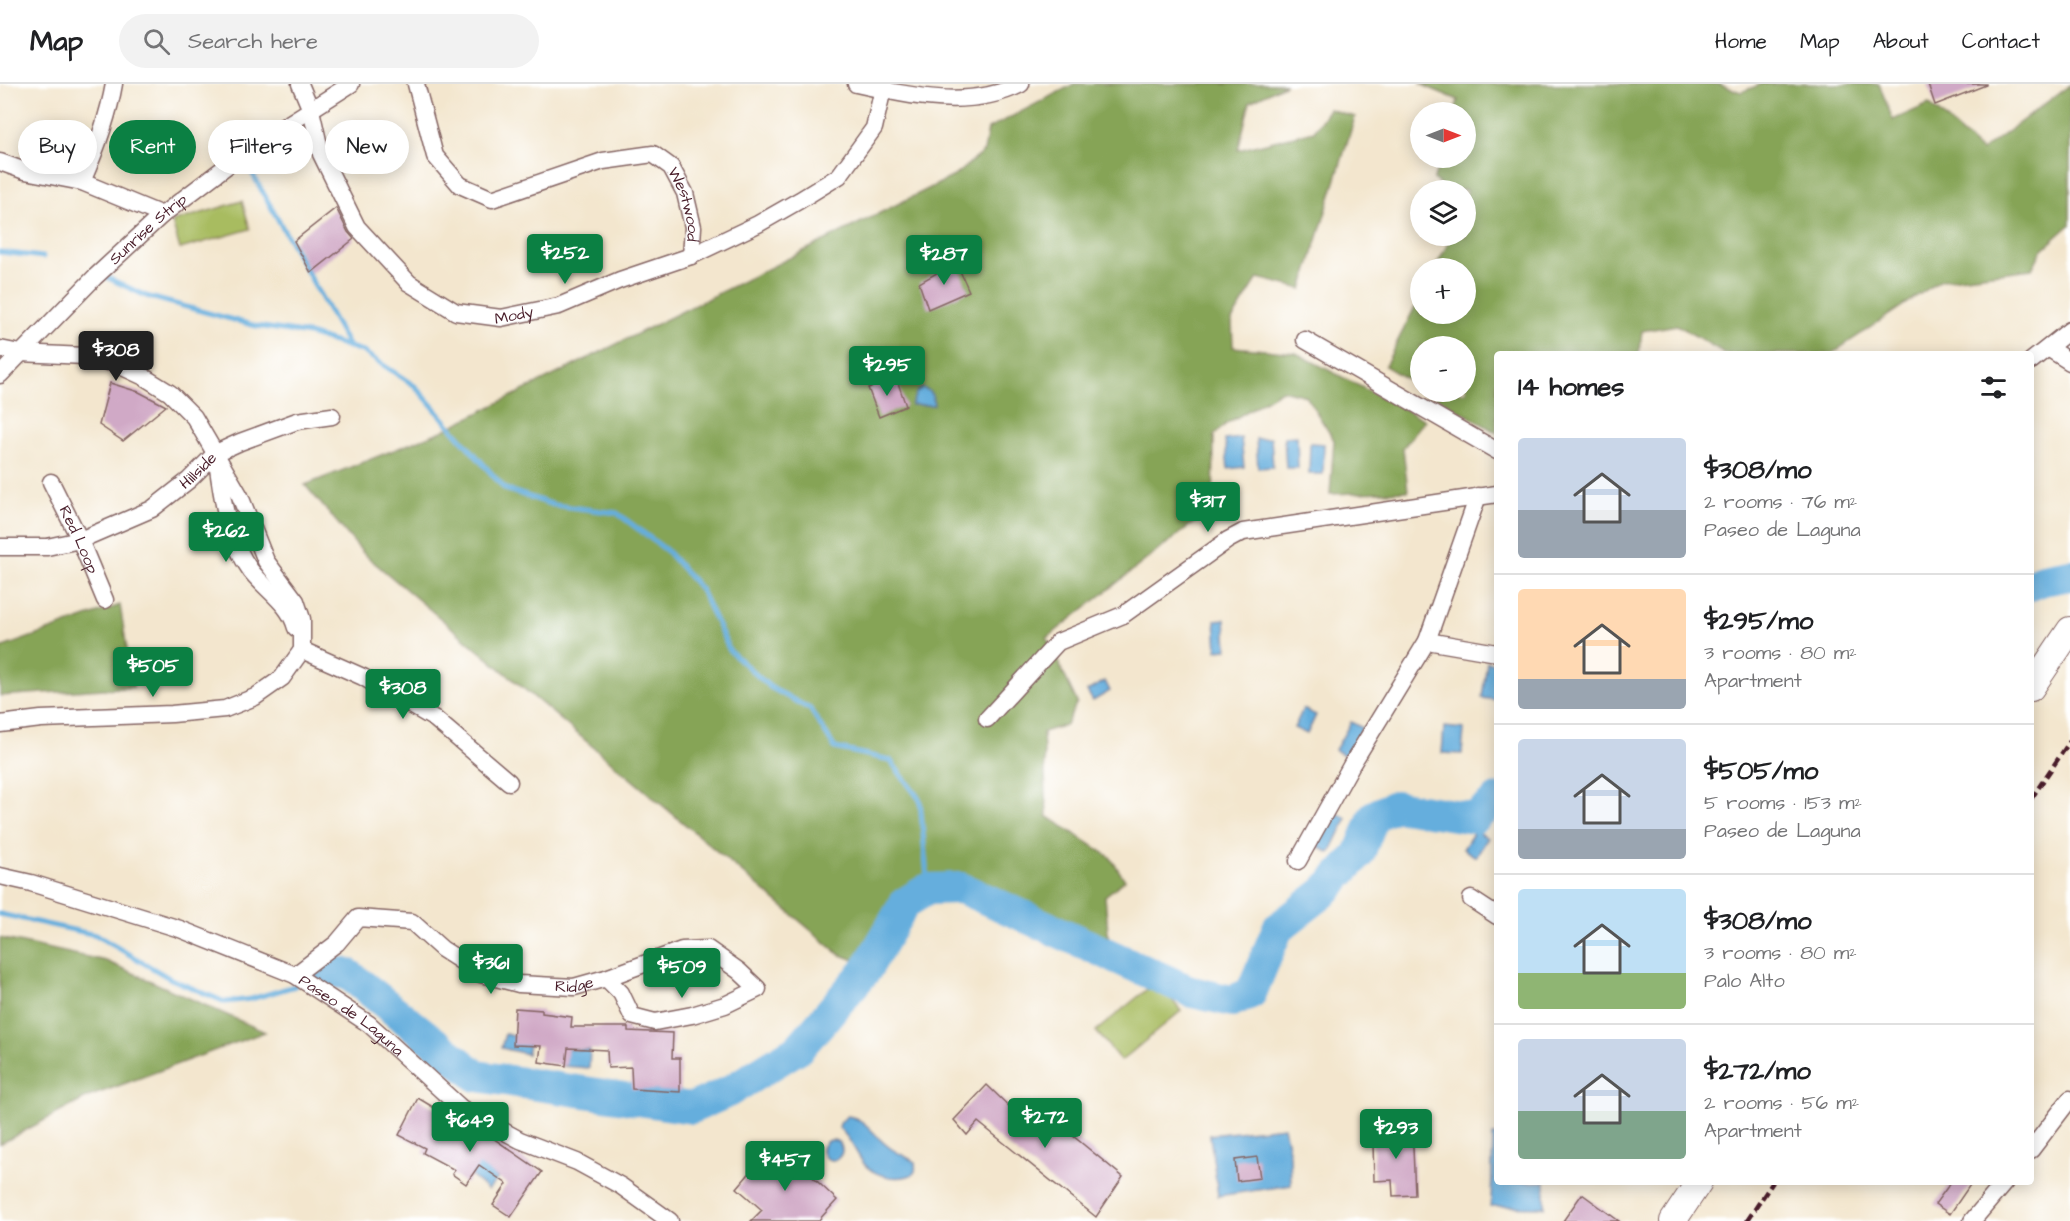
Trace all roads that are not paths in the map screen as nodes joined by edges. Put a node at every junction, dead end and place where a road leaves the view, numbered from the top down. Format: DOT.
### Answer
graph roads {
  1 [pos="114,84"];
  2 [pos="300,84"];
  3 [pos="351,84"];
  4 [pos="416,84"];
  5 [pos="856,84"];
  6 [pos="1022,84"];
  7 [pos="883,87"];
  8 [pos="311,110"];
  9 [pos="0,162"];
  10 [pos="82,182"];
  11 [pos="162,214"];
  12 [pos="691,256"];
  13 [pos="2070,330"];
  14 [pos="1305,340"];
  15 [pos="2048,348"];
  16 [pos="0,349"];
  17 [pos="20,353"];
  18 [pos="2034,359"];
  19 [pos="2070,362"];
  20 [pos="0,375"];
  21 [pos="332,416"];
  22 [pos="1494,449"];
  23 [pos="216,453"];
  24 [pos="51,482"];
  25 [pos="1494,494"];
  26 [pos="1478,496"];
  27 [pos="80,540"];
  28 [pos="0,547"];
  29 [pos="105,600"];
  30 [pos="2070,630"];
  31 [pos="1427,641"];
  32 [pos="302,650"];
  33 [pos="1494,652"];
  34 [pos="2034,684"];
  35 [pos="987,719"];
  36 [pos="0,724"];
  37 [pos="509,782"];
  38 [pos="1298,861"];
  39 [pos="0,876"];
  40 [pos="1471,899"];
  41 [pos="1494,914"];
  42 [pos="295,975"];
  43 [pos="606,978"];
  44 [pos="2070,1099"];
  45 [pos="2034,1146"];
  46 [pos="1698,1185"];
  47 [pos="2002,1185"];
  48 [pos="1682,1218"];
  49 [pos="670,1221"];
  50 [pos="1972,1221"];
  1 -- 10 [label="street"];
  2 -- 8 [label="street, Mody"];
  3 -- 8 [label="street, Sunrise Strip"];
  4 -- 12 [label="street, Westwood"];
  5 -- 7 [label="street"];
  6 -- 7 [label="street"];
  7 -- 12 [label="street, Mody"];
  8 -- 11 [label="street, Sunrise Strip"];
  8 -- 12 [label="street, Mody"];
  9 -- 10 [label="street"];
  10 -- 11 [label="street"];
  11 -- 17 [label="street, Sunrise Strip"];
  13 -- 15 [label="street"];
  14 -- 22 [label="street"];
  15 -- 18 [label="street"];
  15 -- 19 [label="street"];
  16 -- 17 [label="street"];
  17 -- 20 [label="street, Sunrise Strip"];
  17 -- 23 [label="street"];
  21 -- 23 [label="street, Hillside"];
  23 -- 27 [label="street, Hillside"];
  23 -- 32 [label="street"];
  24 -- 27 [label="street, Red Loop"];
  25 -- 26 [label="street"];
  26 -- 31 [label="street"];
  26 -- 35 [label="street"];
  27 -- 28 [label="street, Hillside"];
  27 -- 29 [label="street, Red Loop"];
  30 -- 34 [label="main road"];
  31 -- 33 [label="street"];
  31 -- 38 [label="street"];
  32 -- 36 [label="street"];
  32 -- 37 [label="street"];
  39 -- 42 [label="street, Paseo de Laguna"];
  40 -- 41 [label="street"];
  42 -- 43 [label="street, Ridge"];
  42 -- 49 [label="street, Paseo de Laguna"];
  43 -- 43 [label="street, Ridge"];
  44 -- 45 [label="street"];
  46 -- 48 [label="main road"];
  47 -- 50 [label="street"];
}
